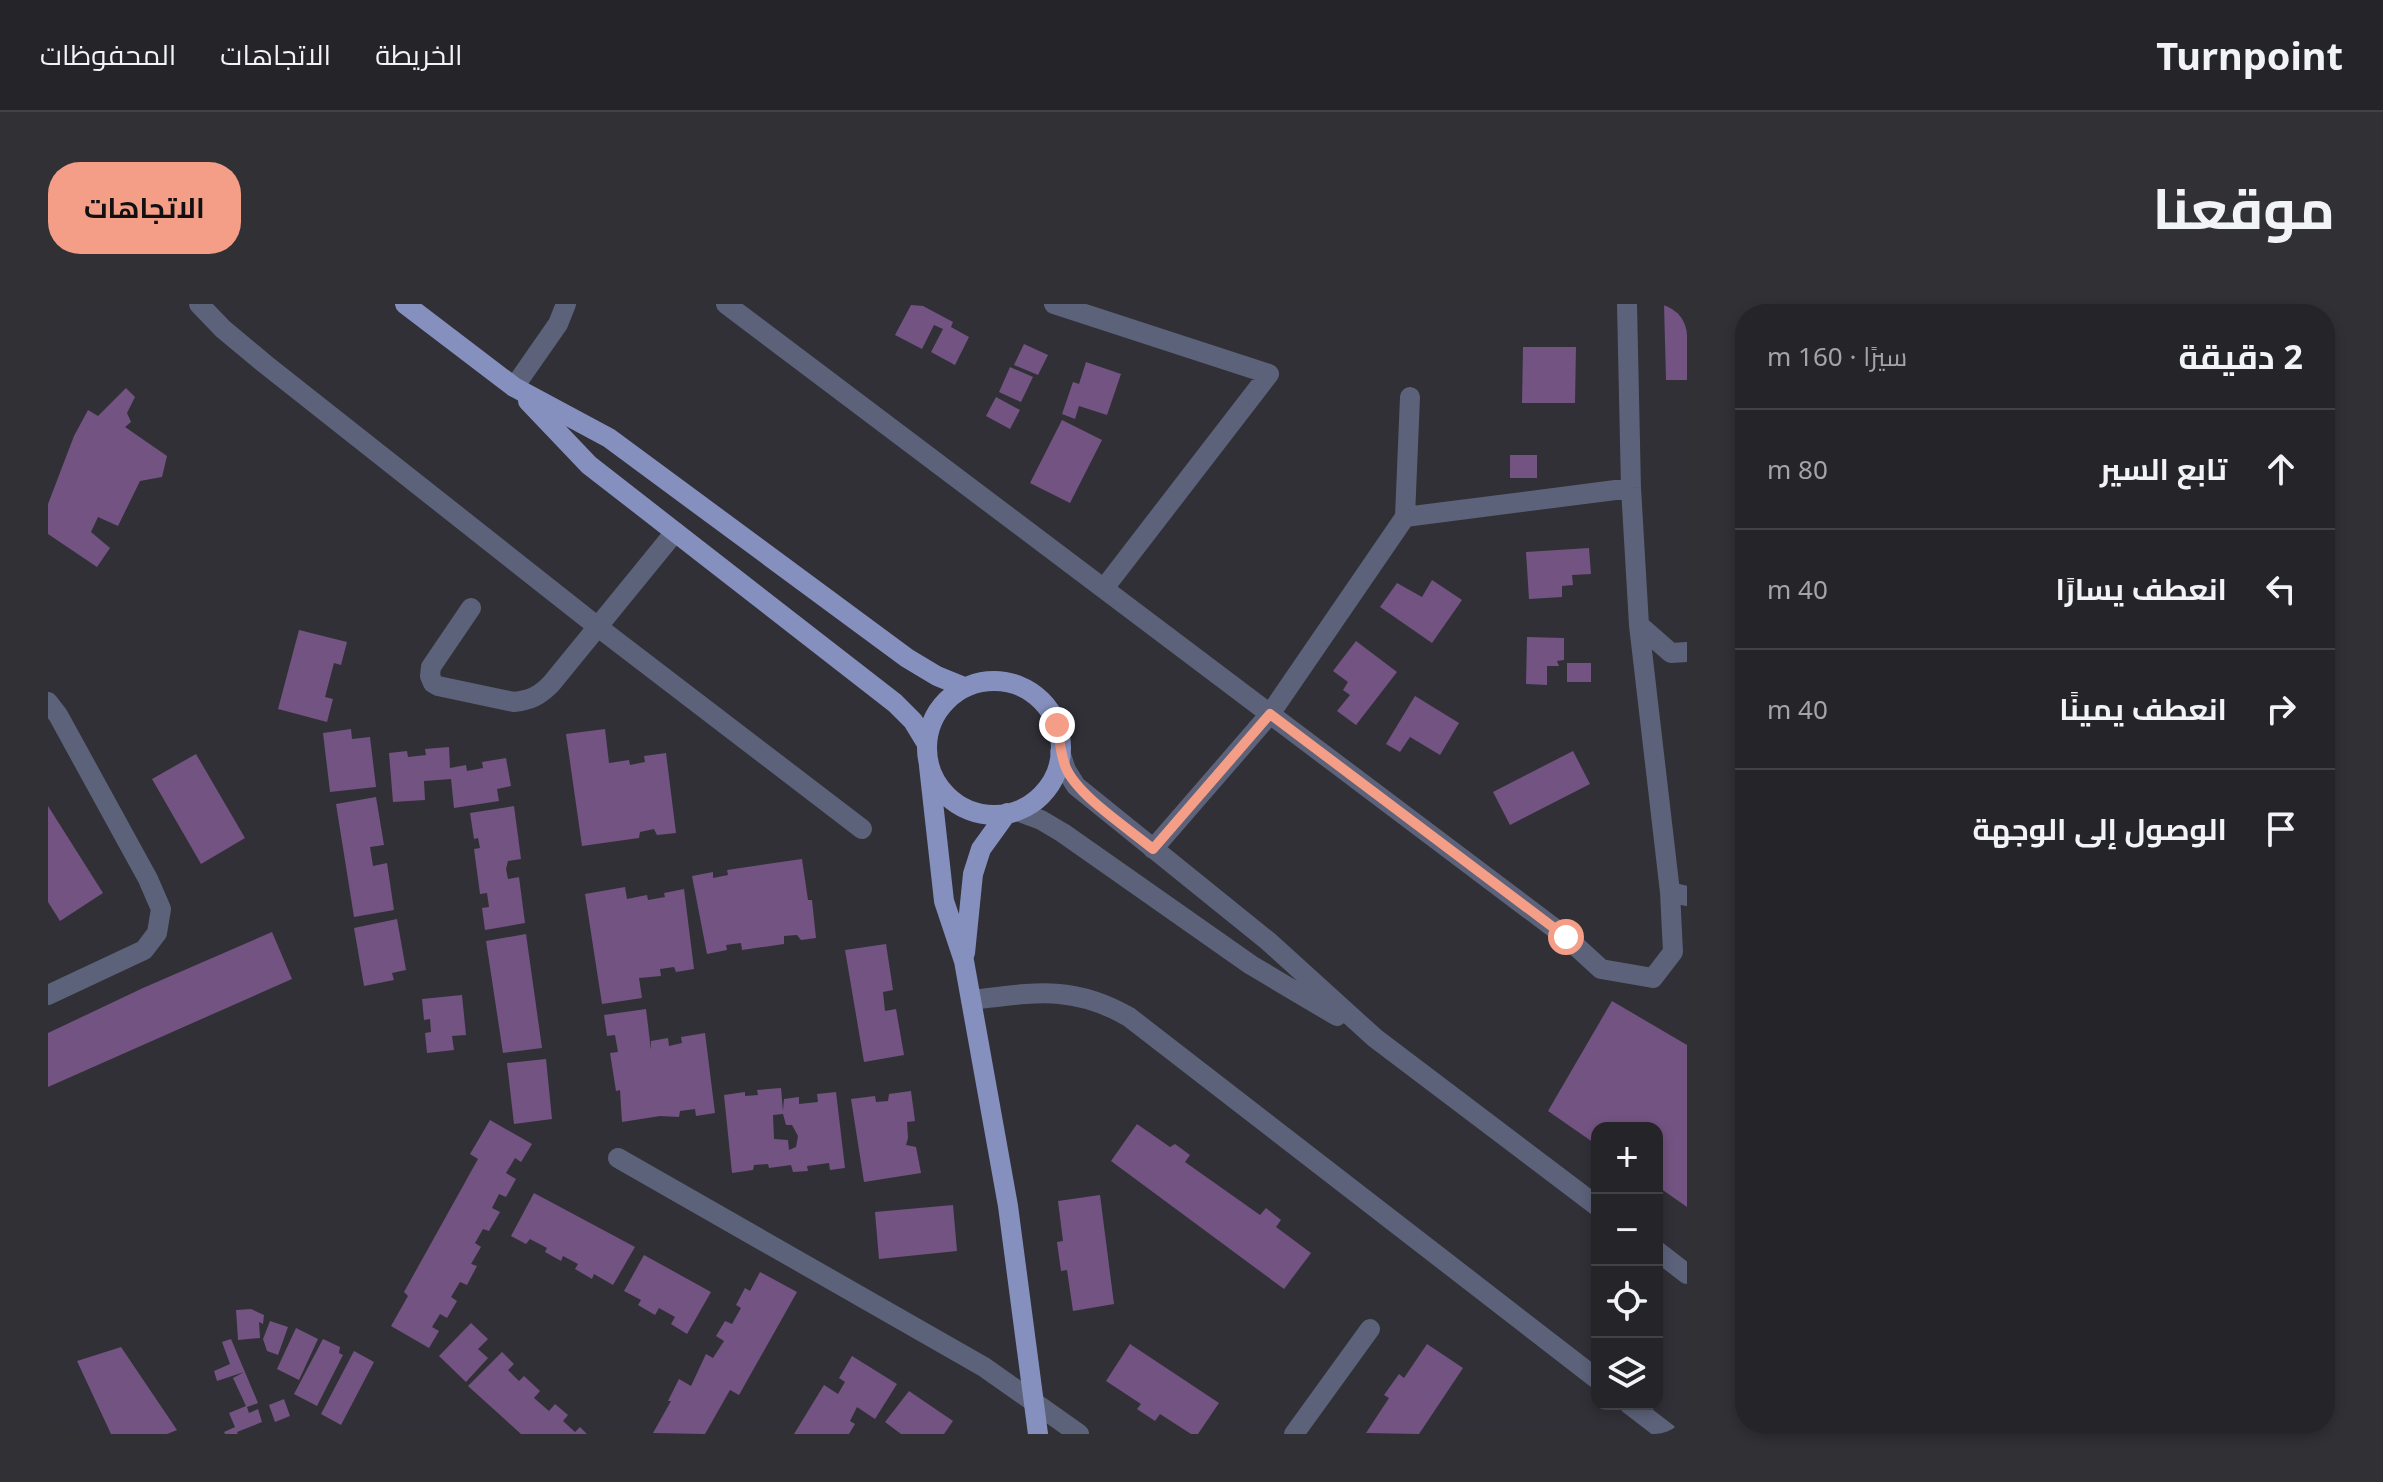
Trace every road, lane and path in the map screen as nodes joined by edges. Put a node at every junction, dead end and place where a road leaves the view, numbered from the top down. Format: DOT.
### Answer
graph roads {
  1 [pos="199,304"];
  2 [pos="405,304"];
  3 [pos="566,304"];
  4 [pos="726,304"];
  5 [pos="1054,304"];
  6 [pos="1627,304"];
  7 [pos="514,387"];
  8 [pos="1410,397"];
  9 [pos="1631,488"];
  10 [pos="1405,517"];
  11 [pos="675,532"];
  12 [pos="1105,587"];
  13 [pos="471,608"];
  14 [pos="1639,625"];
  15 [pos="598,627"];
  16 [pos="1687,652"];
  17 [pos="964,687"];
  18 [pos="48,702"];
  19 [pos="1270,714"];
  20 [pos="927,744"];
  21 [pos="1060,752"];
  22 [pos="929,766"];
  23 [pos="1012,812"];
  24 [pos="862,829"];
  25 [pos="1153,849"];
  26 [pos="1678,894"];
  27 [pos="964,961"];
  28 [pos="48,995"];
  29 [pos="971,1000"];
  30 [pos="1375,1038"];
  31 [pos="618,1158"];
  32 [pos="1591,1201"];
  33 [pos="1663,1256"];
  34 [pos="1687,1274"];
  35 [pos="1370,1329"];
  36 [pos="1591,1374"];
  37 [pos="1034,1400"];
  38 [pos="1637,1410"];
  39 [pos="1038,1434"];
  40 [pos="1079,1434"];
  41 [pos="1294,1434"];
  42 [pos="1668,1434"];
  1 -- 15 [label="street"];
  2 -- 7 [label="main road"];
  3 -- 7 [label="street"];
  4 -- 12 [label="street"];
  5 -- 12 [label="street"];
  6 -- 9 [label="street"];
  7 -- 11 [label="main road"];
  7 -- 17 [label="main road"];
  8 -- 10 [label="street"];
  9 -- 10 [label="street"];
  9 -- 14 [label="street"];
  10 -- 19 [label="street"];
  11 -- 15 [label="street"];
  11 -- 20 [label="main road"];
  12 -- 19 [label="street"];
  13 -- 15 [label="street"];
  14 -- 16 [label="street"];
  14 -- 26 [label="street"];
  15 -- 24 [label="street"];
  17 -- 20 [label="main road"];
  17 -- 21 [label="main road"];
  18 -- 28 [label="street"];
  19 -- 25 [label="street"];
  19 -- 26 [label="street"];
  20 -- 22 [label="main road"];
  21 -- 23 [label="main road"];
  21 -- 25 [label="street"];
  22 -- 23 [label="main road"];
  22 -- 27 [label="main road"];
  23 -- 27 [label="main road"];
  23 -- 30 [label="street"];
  25 -- 30 [label="street"];
  27 -- 29 [label="main road"];
  29 -- 36 [label="street"];
  29 -- 37 [label="main road"];
  30 -- 32 [label="street"];
  31 -- 37 [label="street"];
  33 -- 34 [label="street"];
  35 -- 41 [label="street"];
  37 -- 39 [label="main road"];
  37 -- 40 [label="street"];
  38 -- 42 [label="street"];
}
